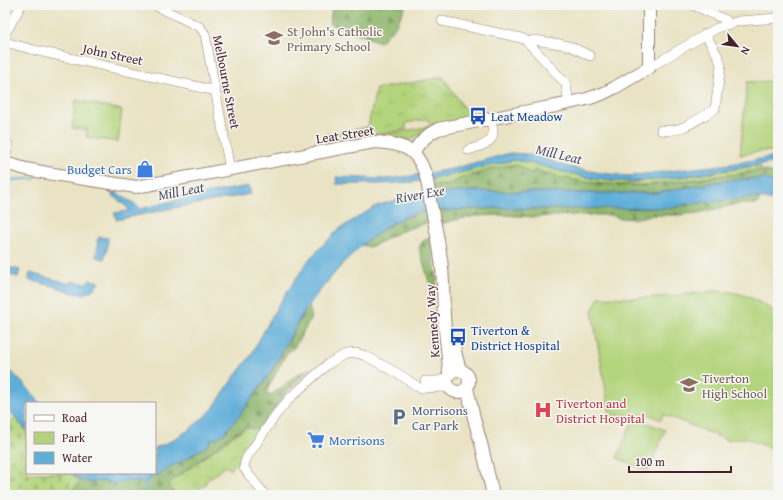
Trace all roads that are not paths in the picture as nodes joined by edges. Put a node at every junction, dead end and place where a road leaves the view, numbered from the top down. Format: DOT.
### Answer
graph roads {
  1 [pos="21,5"];
  2 [pos="154,5"];
  3 [pos="649,5"];
  4 [pos="692,5"];
  5 [pos="778,18"];
  6 [pos="442,21"];
  7 [pos="728,24"];
  8 [pos="5,32"];
  9 [pos="705,34"];
  10 [pos="5,42"];
  11 [pos="529,42"];
  12 [pos="590,56"];
  13 [pos="650,67"];
  14 [pos="216,89"];
  15 [pos="569,104"];
  16 [pos="490,118"];
  17 [pos="661,129"];
  18 [pos="8,145"];
  19 [pos="468,150"];
  20 [pos="413,153"];
  21 [pos="5,161"];
  22 [pos="26,169"];
  23 [pos="230,170"];
  24 [pos="5,173"];
  25 [pos="442,267"];
  26 [pos="462,371"];
  27 [pos="454,384"];
  28 [pos="265,495"];
  29 [pos="493,495"];
  1 -- 8 [label="street"];
  2 -- 14 [label="street, Melbourne Street"];
  3 -- 13 [label="main road"];
  4 -- 7 [label="street"];
  5 -- 7 [label="street"];
  6 -- 11 [label="street"];
  7 -- 9 [label="street"];
  9 -- 13 [label="street"];
  9 -- 17 [label="street"];
  10 -- 14 [label="street, John Street"];
  11 -- 12 [label="street"];
  11 -- 15 [label="street"];
  13 -- 15 [label="main road"];
  14 -- 23 [label="street, Melbourne Street"];
  15 -- 16 [label="main road"];
  16 -- 19 [label="street"];
  16 -- 20 [label="main road"];
  18 -- 21 [label="street"];
  20 -- 23 [label="main road, Leat Street"];
  20 -- 25 [label="main road, Kennedy Way"];
  21 -- 22 [label="main road"];
  22 -- 23 [label="main road, Leat Street"];
  22 -- 24 [label="main road"];
  25 -- 26 [label="main road, Kennedy Way"];
  25 -- 27 [label="main road, Kennedy Way"];
  26 -- 27 [label="main road"];
  26 -- 27 [label="main road, Kennedy Way"];
  27 -- 28 [label="street"];
  27 -- 29 [label="main road, Kennedy Way"];
}
